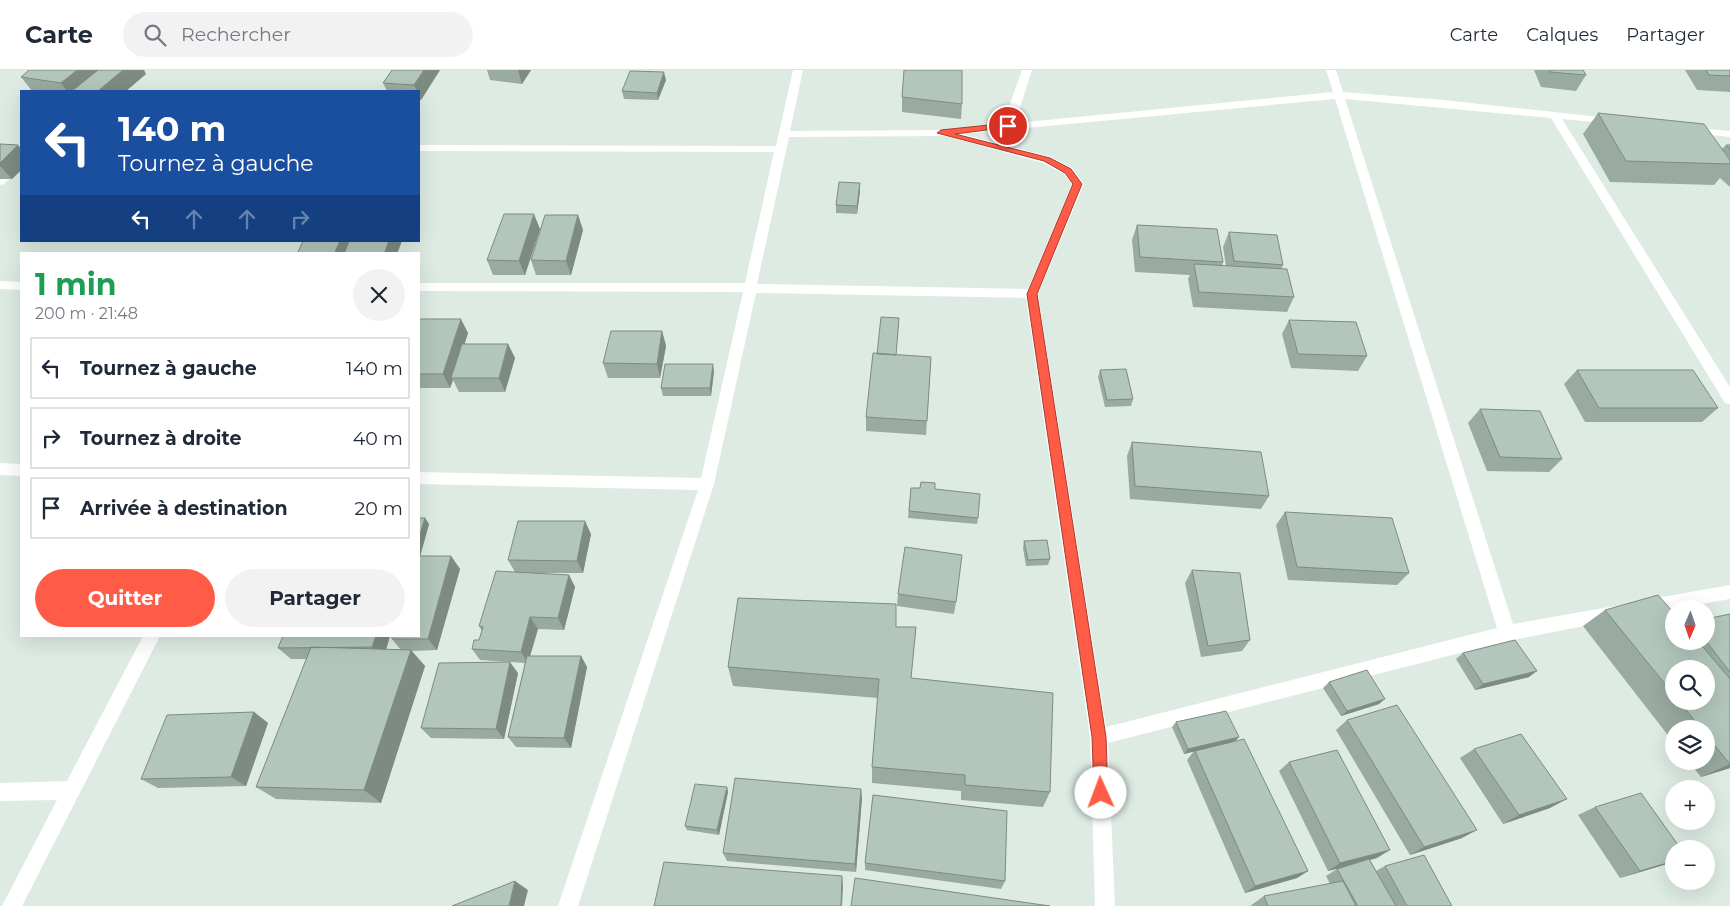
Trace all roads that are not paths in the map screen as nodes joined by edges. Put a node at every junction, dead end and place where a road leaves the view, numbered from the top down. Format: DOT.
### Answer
graph roads {
  1 [pos="798,70"];
  2 [pos="1027,70"];
  3 [pos="1330,70"];
  4 [pos="1338,95"];
  5 [pos="1554,114"];
  6 [pos="1623,122"];
  7 [pos="1008,126"];
  8 [pos="1681,129"];
  9 [pos="941,133"];
  10 [pos="784,134"];
  11 [pos="1730,134"];
  12 [pos="420,148"];
  13 [pos="781,149"];
  14 [pos="20,163"];
  15 [pos="0,181"];
  16 [pos="0,286"];
  17 [pos="20,286"];
  18 [pos="420,287"];
  19 [pos="750,288"];
  20 [pos="1032,294"];
  21 [pos="1730,399"];
  22 [pos="0,469"];
  23 [pos="20,470"];
  24 [pos="420,478"];
  25 [pos="707,484"];
  26 [pos="1730,592"];
  27 [pos="1507,633"];
  28 [pos="151,637"];
  29 [pos="1099,737"];
  30 [pos="72,790"];
  31 [pos="0,792"];
  32 [pos="12,906"];
  33 [pos="568,906"];
  34 [pos="1105,906"];
  1 -- 10 [label="street"];
  2 -- 7 [label="street"];
  3 -- 4 [label="street"];
  4 -- 5 [label="street"];
  4 -- 7 [label="street"];
  4 -- 27 [label="street"];
  5 -- 6 [label="street"];
  5 -- 21 [label="street"];
  7 -- 9 [label="street"];
  8 -- 11 [label="street"];
  9 -- 10 [label="street"];
  9 -- 20 [label="street"];
  10 -- 13 [label="street"];
  12 -- 13 [label="street"];
  13 -- 19 [label="street"];
  14 -- 15 [label="street"];
  16 -- 17 [label="street"];
  18 -- 19 [label="street"];
  19 -- 20 [label="street"];
  19 -- 25 [label="street"];
  20 -- 29 [label="street"];
  22 -- 23 [label="street"];
  24 -- 25 [label="street"];
  25 -- 33 [label="street"];
  26 -- 27 [label="street"];
  27 -- 29 [label="street"];
  28 -- 30 [label="street"];
  29 -- 34 [label="street"];
  30 -- 31 [label="street"];
  30 -- 32 [label="street"];
}
